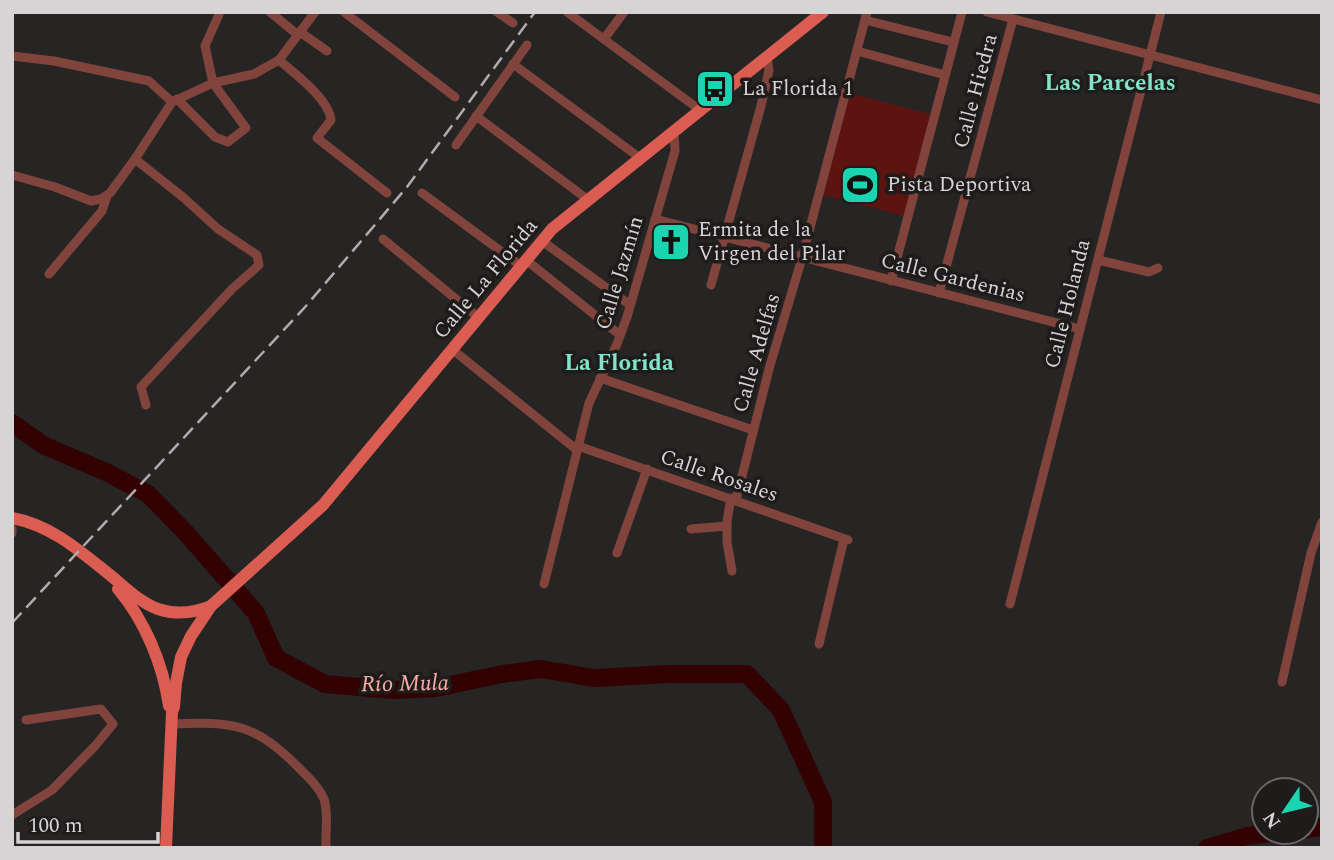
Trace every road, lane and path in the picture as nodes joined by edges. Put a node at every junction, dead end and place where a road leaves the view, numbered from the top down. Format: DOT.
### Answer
graph roads {
  1 [pos="220,12"];
  2 [pos="270,12"];
  3 [pos="315,12"];
  4 [pos="344,12"];
  5 [pos="497,12"];
  6 [pos="567,12"];
  7 [pos="624,12"];
  8 [pos="823,12"];
  9 [pos="962,12"];
  10 [pos="987,12"];
  11 [pos="1161,12"];
  12 [pos="866,16"];
  13 [pos="1013,19"];
  14 [pos="513,23"];
  15 [pos="299,34"];
  16 [pos="604,39"];
  17 [pos="953,42"];
  18 [pos="527,45"];
  19 [pos="327,51"];
  20 [pos="857,51"];
  21 [pos="1150,55"];
  22 [pos="12,56"];
  23 [pos="767,57"];
  24 [pos="279,60"];
  25 [pos="513,64"];
  26 [pos="945,75"];
  27 [pos="213,83"];
  28 [pos="455,97"];
  29 [pos="1322,100"];
  30 [pos="175,101"];
  31 [pos="700,110"];
  32 [pos="476,116"];
  33 [pos="674,131"];
  34 [pos="456,145"];
  35 [pos="640,158"];
  36 [pos="135,159"];
  37 [pos="12,175"];
  38 [pos="387,193"];
  39 [pos="422,193"];
  40 [pos="107,196"];
  41 [pos="587,200"];
  42 [pos="655,219"];
  43 [pos="725,237"];
  44 [pos="383,239"];
  45 [pos="542,241"];
  46 [pos="802,258"];
  47 [pos="1098,260"];
  48 [pos="524,263"];
  49 [pos="1158,268"];
  50 [pos="49,274"];
  51 [pos="891,281"];
  52 [pos="711,285"];
  53 [pos="939,293"];
  54 [pos="630,305"];
  55 [pos="479,318"];
  56 [pos="1080,329"];
  57 [pos="620,335"];
  58 [pos="453,350"];
  59 [pos="600,378"];
  60 [pos="146,405"];
  61 [pos="753,430"];
  62 [pos="578,448"];
  63 [pos="647,470"];
  64 [pos="734,499"];
  65 [pos="12,518"];
  66 [pos="1322,522"];
  67 [pos="727,526"];
  68 [pos="691,529"];
  69 [pos="617,553"];
  70 [pos="97,566"];
  71 [pos="733,571"];
  72 [pos="544,584"];
  73 [pos="1010,604"];
  74 [pos="211,606"];
  75 [pos="172,612"];
  76 [pos="150,641"];
  77 [pos="189,641"];
  78 [pos="818,644"];
  79 [pos="1282,682"];
  80 [pos="172,718"];
  81 [pos="26,720"];
  82 [pos="12,815"];
  83 [pos="166,848"];
  84 [pos="326,848"];
  1 -- 27 [label="street"];
  2 -- 15 [label="street"];
  3 -- 15 [label="street"];
  4 -- 28 [label="street"];
  5 -- 14 [label="street"];
  6 -- 16 [label="street"];
  7 -- 16 [label="street"];
  8 -- 23 [label="main road, Calle La Florida"];
  9 -- 17 [label="street"];
  10 -- 13 [label="street"];
  11 -- 21 [label="street, Calle Holanda"];
  12 -- 17 [label="street"];
  12 -- 20 [label="street, Calle Adelfas"];
  13 -- 21 [label="street"];
  13 -- 53 [label="street, Calle Hiedra"];
  15 -- 19 [label="street"];
  15 -- 24 [label="street"];
  16 -- 31 [label="street"];
  17 -- 26 [label="street"];
  18 -- 25 [label="street"];
  20 -- 26 [label="street"];
  20 -- 46 [label="street, Calle Adelfas"];
  21 -- 29 [label="street"];
  21 -- 47 [label="street, Calle Holanda"];
  22 -- 30 [label="street"];
  23 -- 31 [label="main road, Calle La Florida"];
  23 -- 43 [label="street"];
  24 -- 27 [label="street"];
  24 -- 38 [label="street"];
  25 -- 32 [label="street"];
  25 -- 35 [label="street"];
  26 -- 51 [label="street"];
  27 -- 30 [label="street"];
  27 -- 30 [label="street"];
  30 -- 36 [label="street"];
  31 -- 33 [label="main road, Calle La Florida"];
  32 -- 34 [label="street"];
  32 -- 41 [label="street"];
  33 -- 35 [label="main road, Calle La Florida"];
  33 -- 42 [label="street, Calle Jazmín"];
  35 -- 41 [label="main road, Calle La Florida"];
  36 -- 40 [label="street"];
  36 -- 60 [label="street"];
  37 -- 40 [label="street"];
  39 -- 48 [label="street"];
  40 -- 50 [label="street"];
  41 -- 45 [label="main road, Calle La Florida"];
  42 -- 43 [label="street, Calle Gardenias"];
  42 -- 54 [label="street, Calle Jazmín"];
  43 -- 46 [label="street, Calle Gardenias"];
  43 -- 52 [label="street"];
  44 -- 55 [label="street"];
  45 -- 48 [label="main road, Calle La Florida"];
  45 -- 54 [label="street"];
  46 -- 51 [label="street, Calle Gardenias"];
  46 -- 61 [label="street, Calle Adelfas"];
  47 -- 49 [label="street"];
  47 -- 56 [label="street, Calle Holanda"];
  48 -- 55 [label="main road, Calle La Florida"];
  48 -- 57 [label="street"];
  51 -- 53 [label="street, Calle Gardenias"];
  53 -- 56 [label="street, Calle Gardenias"];
  54 -- 57 [label="street, Calle Jazmín"];
  55 -- 58 [label="main road, Calle La Florida"];
  56 -- 73 [label="street, Calle Holanda"];
  57 -- 59 [label="street, Calle Jazmín"];
  58 -- 62 [label="street, Calle Rosales"];
  58 -- 74 [label="main road, Calle La Florida"];
  59 -- 61 [label="street"];
  59 -- 62 [label="street, Calle Jazmín"];
  61 -- 64 [label="street, Calle Adelfas"];
  62 -- 63 [label="street, Calle Rosales"];
  62 -- 72 [label="street, Calle Jazmín"];
  63 -- 64 [label="street, Calle Rosales"];
  63 -- 69 [label="street"];
  64 -- 67 [label="street, Calle Adelfas"];
  64 -- 78 [label="street, Calle Rosales"];
  65 -- 70 [label="main road"];
  66 -- 79 [label="street"];
  67 -- 68 [label="street"];
  67 -- 71 [label="street, Calle Adelfas"];
  70 -- 75 [label="main road"];
  70 -- 76 [label="main road"];
  74 -- 75 [label="main road"];
  74 -- 77 [label="main road, Calle La Florida"];
  75 -- 76 [label="main road"];
  75 -- 77 [label="main road"];
  76 -- 77 [label="main road"];
  76 -- 80 [label="main road"];
  77 -- 80 [label="main road, Calle La Florida"];
  80 -- 83 [label="main road"];
  80 -- 84 [label="street"];
  81 -- 82 [label="street"];
}
